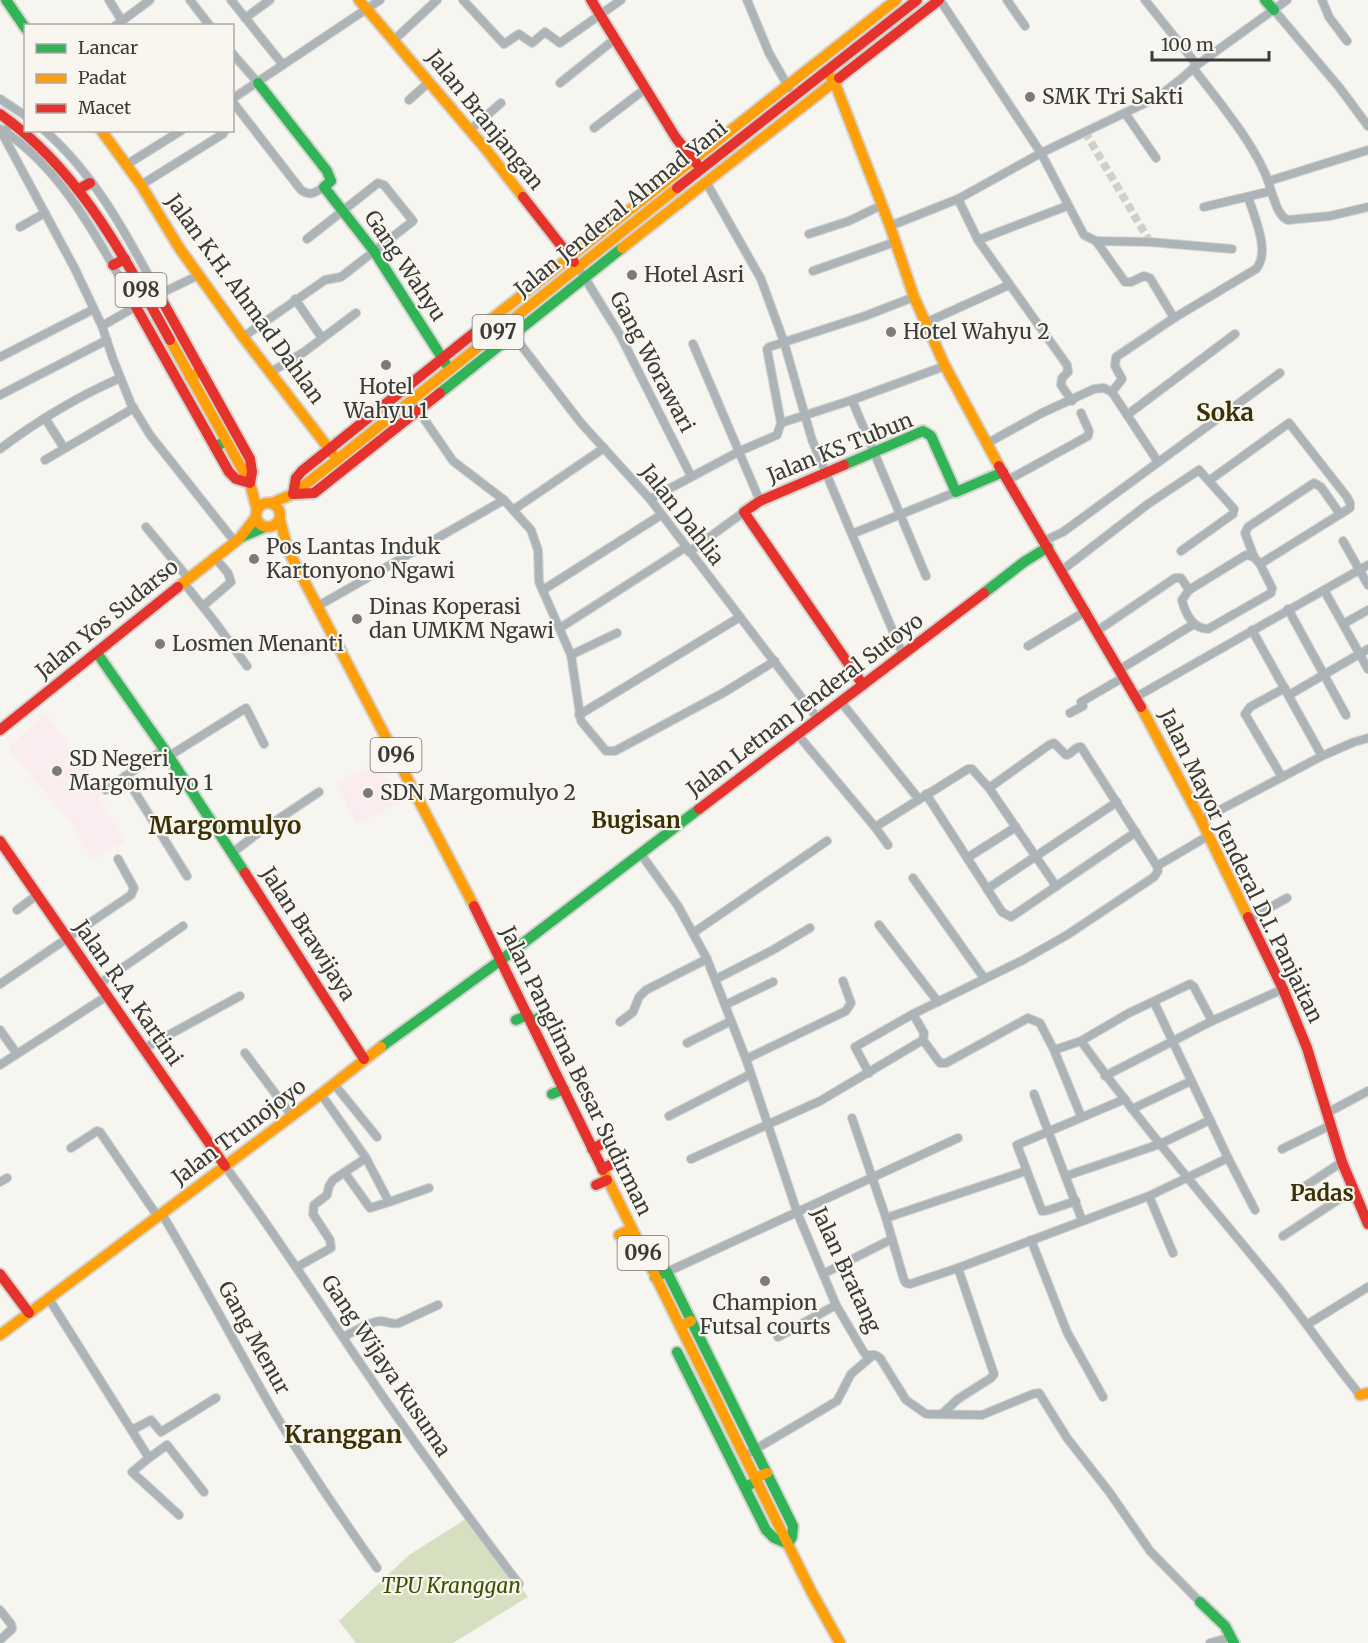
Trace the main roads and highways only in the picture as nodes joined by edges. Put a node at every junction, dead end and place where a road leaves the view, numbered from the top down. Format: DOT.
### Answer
graph roads {
  1 [pos="6,0"];
  2 [pos="359,0"];
  3 [pos="591,0"];
  4 [pos="896,0"];
  5 [pos="917,0"];
  6 [pos="939,0"];
  7 [pos="1265,0"];
  8 [pos="1274,10"];
  9 [pos="24,26"];
  10 [pos="826,70"];
  11 [pos="833,81"];
  12 [pos="258,83"];
  13 [pos="0,114"];
  14 [pos="24,130"];
  15 [pos="26,132"];
  16 [pos="102,132"];
  17 [pos="693,159"];
  18 [pos="701,169"];
  19 [pos="90,183"];
  20 [pos="79,189"];
  21 [pos="642,215"];
  22 [pos="650,225"];
  23 [pos="570,256"];
  24 [pos="125,259"];
  25 [pos="113,265"];
  26 [pos="578,267"];
  27 [pos="159,295"];
  28 [pos="135,307"];
  29 [pos="498,315"];
  30 [pos="506,325"];
  31 [pos="514,336"];
  32 [pos="442,359"];
  33 [pos="450,369"];
  34 [pos="202,371"];
  35 [pos="190,377"];
  36 [pos="226,441"];
  37 [pos="215,447"];
  38 [pos="330,449"];
  39 [pos="338,459"];
  40 [pos="1006,476"];
  41 [pos="250,483"];
  42 [pos="293,494"];
  43 [pos="271,503"];
  44 [pos="256,513"];
  45 [pos="280,516"];
  46 [pos="266,527"];
  47 [pos="237,540"];
  48 [pos="1046,544"];
  49 [pos="288,550"];
  50 [pos="96,653"];
  51 [pos="863,685"];
  52 [pos="0,730"];
  53 [pos="0,841"];
  54 [pos="501,960"];
  55 [pos="543,1016"];
  56 [pos="530,1018"];
  57 [pos="516,1020"];
  58 [pos="364,1059"];
  59 [pos="564,1089"];
  60 [pos="552,1095"];
  61 [pos="604,1143"];
  62 [pos="592,1149"];
  63 [pos="614,1163"];
  64 [pos="225,1166"];
  65 [pos="605,1174"];
  66 [pos="596,1185"];
  67 [pos="1368,1224"];
  68 [pos="631,1229"];
  69 [pos="619,1235"];
  70 [pos="0,1274"];
  71 [pos="655,1277"];
  72 [pos="29,1313"];
  73 [pos="692,1321"];
  74 [pos="680,1326"];
  75 [pos="0,1335"];
  76 [pos="677,1352"];
  77 [pos="767,1473"];
  78 [pos="756,1480"];
  79 [pos="745,1487"];
  80 [pos="788,1544"];
  81 [pos="1200,1602"];
  82 [pos="1233,1640"];
  83 [pos="840,1643"];
  1 -- 9 [label="main road"];
  2 -- 23 [label="main road, Jalan Branjangan"];
  3 -- 17 [label="main road"];
  4 -- 17 [label="main road"];
  5 -- 10 [label="main road, Jalan Jenderal Ahmad Yani / 097"];
  6 -- 11 [label="main road"];
  7 -- 8 [label="main road"];
  10 -- 11 [label="main road, Jalan Mayor Jenderal D.I. Panjaitan"];
  10 -- 18 [label="main road, Jalan Jenderal Ahmad Yani / 097"];
  11 -- 22 [label="main road"];
  11 -- 40 [label="main road, Jalan Mayor Jenderal D.I. Panjaitan"];
  12 -- 32 [label="main road, Gang Wahyu"];
  13 -- 14 [label="main road, 098"];
  15 -- 20 [label="main road, 098"];
  16 -- 38 [label="main road, Jalan K.H. Ahmad Dahlan"];
  17 -- 18 [label="main road"];
  17 -- 23 [label="main road"];
  18 -- 21 [label="main road, Jalan Jenderal Ahmad Yani / 097"];
  19 -- 20 [label="main road"];
  20 -- 24 [label="main road, 098"];
  21 -- 22 [label="main road"];
  21 -- 26 [label="main road, Jalan Jenderal Ahmad Yani / 097"];
  22 -- 31 [label="main road"];
  23 -- 26 [label="main road, Jalan Branjangan"];
  23 -- 29 [label="main road"];
  24 -- 25 [label="main road"];
  24 -- 35 [label="main road, 098"];
  26 -- 30 [label="main road, Jalan Jenderal Ahmad Yani / 097"];
  27 -- 34 [label="main road"];
  28 -- 37 [label="main road"];
  29 -- 30 [label="main road"];
  29 -- 32 [label="main road"];
  30 -- 31 [label="main road"];
  30 -- 33 [label="main road, Jalan Jenderal Ahmad Yani / 097"];
  31 -- 42 [label="main road"];
  32 -- 33 [label="main road, Gang Wahyu"];
  32 -- 38 [label="main road"];
  33 -- 39 [label="main road, Jalan Jenderal Ahmad Yani / 097"];
  34 -- 35 [label="main road"];
  34 -- 41 [label="main road"];
  35 -- 36 [label="main road, 098"];
  36 -- 37 [label="main road"];
  36 -- 41 [label="main road, 098"];
  37 -- 41 [label="main road"];
  38 -- 39 [label="main road, Jalan K.H. Ahmad Dahlan"];
  38 -- 42 [label="main road"];
  39 -- 42 [label="main road, Jalan Jenderal Ahmad Yani / 097"];
  40 -- 48 [label="main road, Jalan Mayor Jenderal D.I. Panjaitan"];
  40 -- 51 [label="main road, Jalan KS Tubun"];
  41 -- 43 [label="main road, 098"];
  41 -- 44 [label="main road, 098"];
  42 -- 43 [label="main road, Jalan Jenderal Ahmad Yani / 097"];
  42 -- 45 [label="main road, Jalan Jenderal Ahmad Yani / 097"];
  43 -- 44 [label="main road"];
  43 -- 45 [label="main road"];
  44 -- 46 [label="main road"];
  44 -- 47 [label="main road, Jalan Yos Sudarso"];
  45 -- 46 [label="main road"];
  45 -- 49 [label="main road, Jalan Panglima Besar Sudirman / 096"];
  46 -- 47 [label="main road, Jalan Yos Sudarso"];
  46 -- 49 [label="main road, Jalan Panglima Besar Sudirman / 096"];
  47 -- 50 [label="main road, Jalan Yos Sudarso"];
  48 -- 51 [label="main road, Jalan Letnan Jenderal Sutoyo"];
  48 -- 67 [label="main road, Jalan Mayor Jenderal D.I. Panjaitan"];
  49 -- 54 [label="main road, Jalan Panglima Besar Sudirman / 096"];
  50 -- 52 [label="main road, Jalan Yos Sudarso"];
  50 -- 58 [label="main road, Jalan Brawijaya"];
  51 -- 54 [label="main road, Jalan Letnan Jenderal Sutoyo"];
  53 -- 64 [label="main road, Jalan R.A. Kartini"];
  54 -- 56 [label="main road, Jalan Panglima Besar Sudirman / 096"];
  54 -- 58 [label="main road, Jalan Trunojoyo"];
  55 -- 56 [label="main road"];
  56 -- 57 [label="main road"];
  56 -- 59 [label="main road, Jalan Panglima Besar Sudirman / 096"];
  58 -- 64 [label="main road, Jalan Trunojoyo"];
  59 -- 60 [label="main road"];
  59 -- 62 [label="main road, Jalan Panglima Besar Sudirman / 096"];
  61 -- 62 [label="main road"];
  62 -- 65 [label="main road, Jalan Panglima Besar Sudirman / 096"];
  63 -- 65 [label="main road"];
  64 -- 72 [label="main road, Jalan Trunojoyo"];
  65 -- 66 [label="main road"];
  65 -- 68 [label="main road, Jalan Panglima Besar Sudirman / 096"];
  68 -- 69 [label="main road"];
  68 -- 71 [label="main road, Jalan Panglima Besar Sudirman / 096"];
  70 -- 72 [label="main road"];
  71 -- 73 [label="main road"];
  71 -- 74 [label="main road, Jalan Panglima Besar Sudirman / 096"];
  72 -- 75 [label="main road, Jalan Trunojoyo"];
  73 -- 74 [label="main road"];
  73 -- 77 [label="main road"];
  74 -- 78 [label="main road, Jalan Panglima Besar Sudirman / 096"];
  76 -- 79 [label="main road"];
  77 -- 78 [label="main road"];
  77 -- 80 [label="main road"];
  78 -- 79 [label="main road"];
  78 -- 80 [label="main road, Jalan Panglima Besar Sudirman / 096"];
  79 -- 80 [label="main road"];
  80 -- 83 [label="main road, Jalan Panglima Besar Sudirman / 096"];
  81 -- 82 [label="main road, Jalan Bratang"];
}
